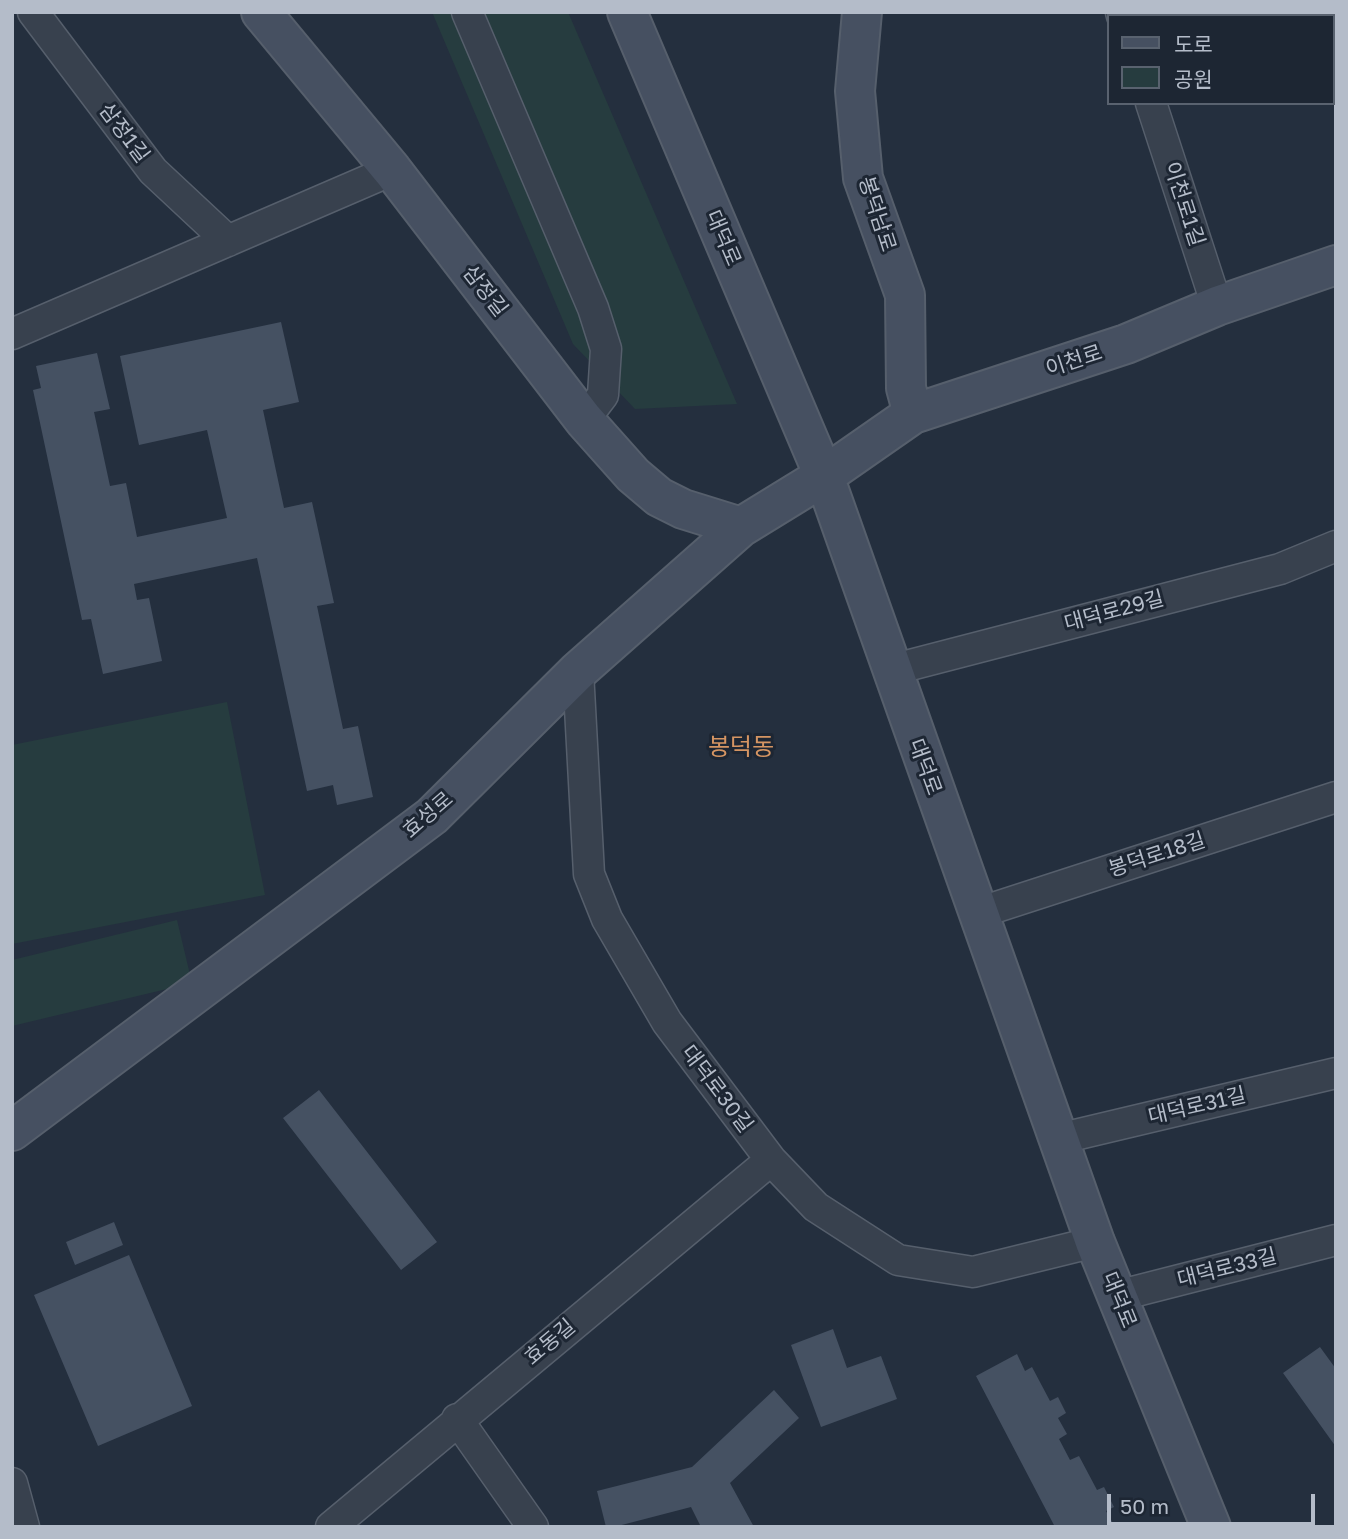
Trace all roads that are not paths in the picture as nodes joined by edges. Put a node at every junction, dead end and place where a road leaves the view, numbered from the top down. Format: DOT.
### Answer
graph roads {
  1 [pos="33,12"];
  2 [pos="261,12"];
  3 [pos="467,12"];
  4 [pos="627,12"];
  5 [pos="862,12"];
  6 [pos="1152,105"];
  7 [pos="392,170"];
  8 [pos="228,241"];
  9 [pos="1336,265"];
  10 [pos="1217,306"];
  11 [pos="12,334"];
  12 [pos="909,401"];
  13 [pos="584,420"];
  14 [pos="824,476"];
  15 [pos="741,527"];
  16 [pos="1336,546"];
  17 [pos="891,670"];
  18 [pos="578,671"];
  19 [pos="1336,797"];
  20 [pos="978,913"];
  21 [pos="1336,1073"];
  22 [pos="12,1131"];
  23 [pos="1058,1139"];
  24 [pos="771,1160"];
  25 [pos="1336,1240"];
  26 [pos="1095,1242"];
  27 [pos="1117,1296"];
  28 [pos="457,1419"];
  29 [pos="12,1483"];
  30 [pos="24,1527"];
  31 [pos="331,1527"];
  32 [pos="533,1527"];
  33 [pos="1211,1527"];
  1 -- 8 [label="street, 삼정1길"];
  2 -- 7 [label="main road, 삼정길"];
  3 -- 13 [label="street"];
  4 -- 14 [label="main road, 대덕로"];
  5 -- 12 [label="main road, 봉덕남로"];
  6 -- 10 [label="street, 이천로1길"];
  7 -- 8 [label="street"];
  7 -- 13 [label="main road, 삼정길"];
  8 -- 11 [label="street"];
  9 -- 10 [label="main road, 이천로"];
  10 -- 12 [label="main road, 이천로"];
  12 -- 14 [label="main road, 이천로"];
  13 -- 15 [label="main road, 삼정길"];
  14 -- 15 [label="main road, 효성로"];
  14 -- 17 [label="main road, 대덕로"];
  15 -- 18 [label="main road, 효성로"];
  16 -- 17 [label="street, 대덕로29길"];
  17 -- 20 [label="main road, 대덕로"];
  18 -- 22 [label="main road, 효성로"];
  18 -- 24 [label="street, 대덕로30길"];
  19 -- 20 [label="street, 봉덕로18길"];
  20 -- 23 [label="main road, 대덕로"];
  21 -- 23 [label="street, 대덕로31길"];
  23 -- 26 [label="main road, 대덕로"];
  24 -- 26 [label="street, 대덕로30길"];
  24 -- 28 [label="street, 효동길"];
  25 -- 27 [label="street, 대덕로33길"];
  26 -- 27 [label="main road, 대덕로"];
  27 -- 33 [label="main road, 대덕로"];
  28 -- 31 [label="street, 효동길"];
  28 -- 32 [label="street"];
  29 -- 30 [label="street"];
}
